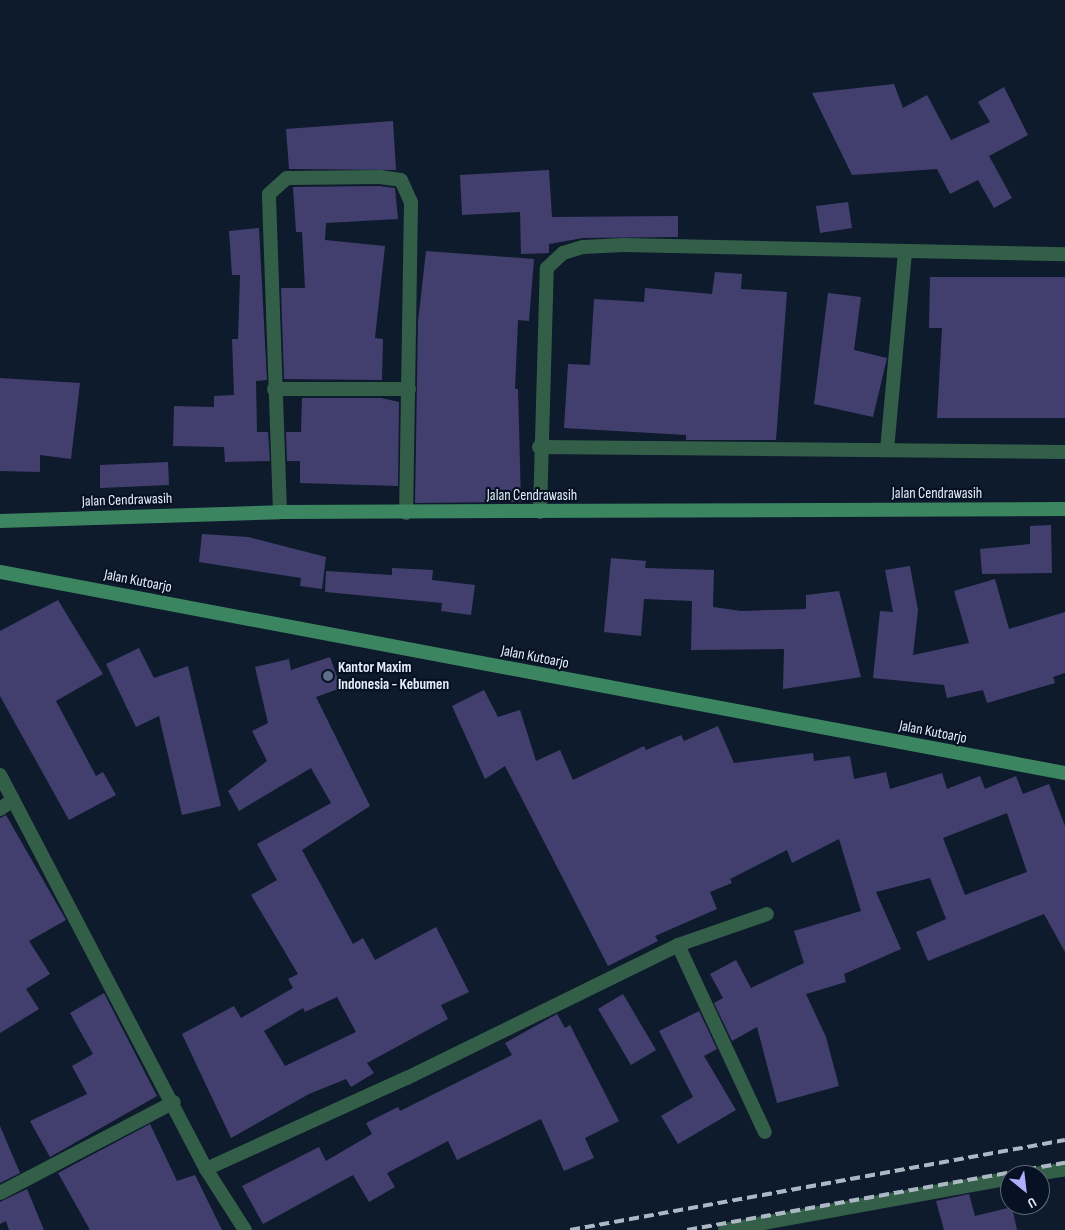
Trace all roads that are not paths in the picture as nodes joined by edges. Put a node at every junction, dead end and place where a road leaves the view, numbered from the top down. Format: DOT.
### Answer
graph roads {
  1 [pos="905,253"];
  2 [pos="1065,254"];
  3 [pos="409,389"];
  4 [pos="274,390"];
  5 [pos="539,447"];
  6 [pos="887,450"];
  7 [pos="1065,452"];
  8 [pos="1065,509"];
  9 [pos="280,512"];
  10 [pos="540,512"];
  11 [pos="406,513"];
  12 [pos="0,521"];
  13 [pos="0,572"];
  14 [pos="1065,773"];
  15 [pos="0,774"];
  16 [pos="13,800"];
  17 [pos="0,809"];
  18 [pos="767,914"];
  19 [pos="678,945"];
  20 [pos="174,1102"];
  21 [pos="765,1132"];
  22 [pos="206,1169"];
  23 [pos="1065,1169"];
  24 [pos="1050,1172"];
  25 [pos="1000,1180"];
  26 [pos="0,1193"];
  27 [pos="245,1230"];
  28 [pos="725,1230"];
  1 -- 2 [label="street"];
  1 -- 5 [label="street"];
  1 -- 6 [label="street"];
  3 -- 4 [label="street"];
  3 -- 4 [label="street"];
  3 -- 11 [label="street"];
  4 -- 9 [label="street"];
  5 -- 6 [label="street"];
  5 -- 10 [label="street"];
  6 -- 7 [label="street"];
  8 -- 10 [label="main road, Jalan Cendrawasih"];
  9 -- 11 [label="main road, Jalan Cendrawasih"];
  9 -- 12 [label="main road, Jalan Cendrawasih"];
  10 -- 11 [label="main road, Jalan Cendrawasih"];
  13 -- 14 [label="main road, Jalan Kutoarjo"];
  15 -- 16 [label="street"];
  16 -- 17 [label="street"];
  16 -- 20 [label="street"];
  18 -- 19 [label="street"];
  19 -- 21 [label="street"];
  19 -- 22 [label="street"];
  20 -- 22 [label="street"];
  20 -- 26 [label="street"];
  22 -- 27 [label="street"];
  23 -- 24 [label="street"];
  25 -- 28 [label="street"];
}
